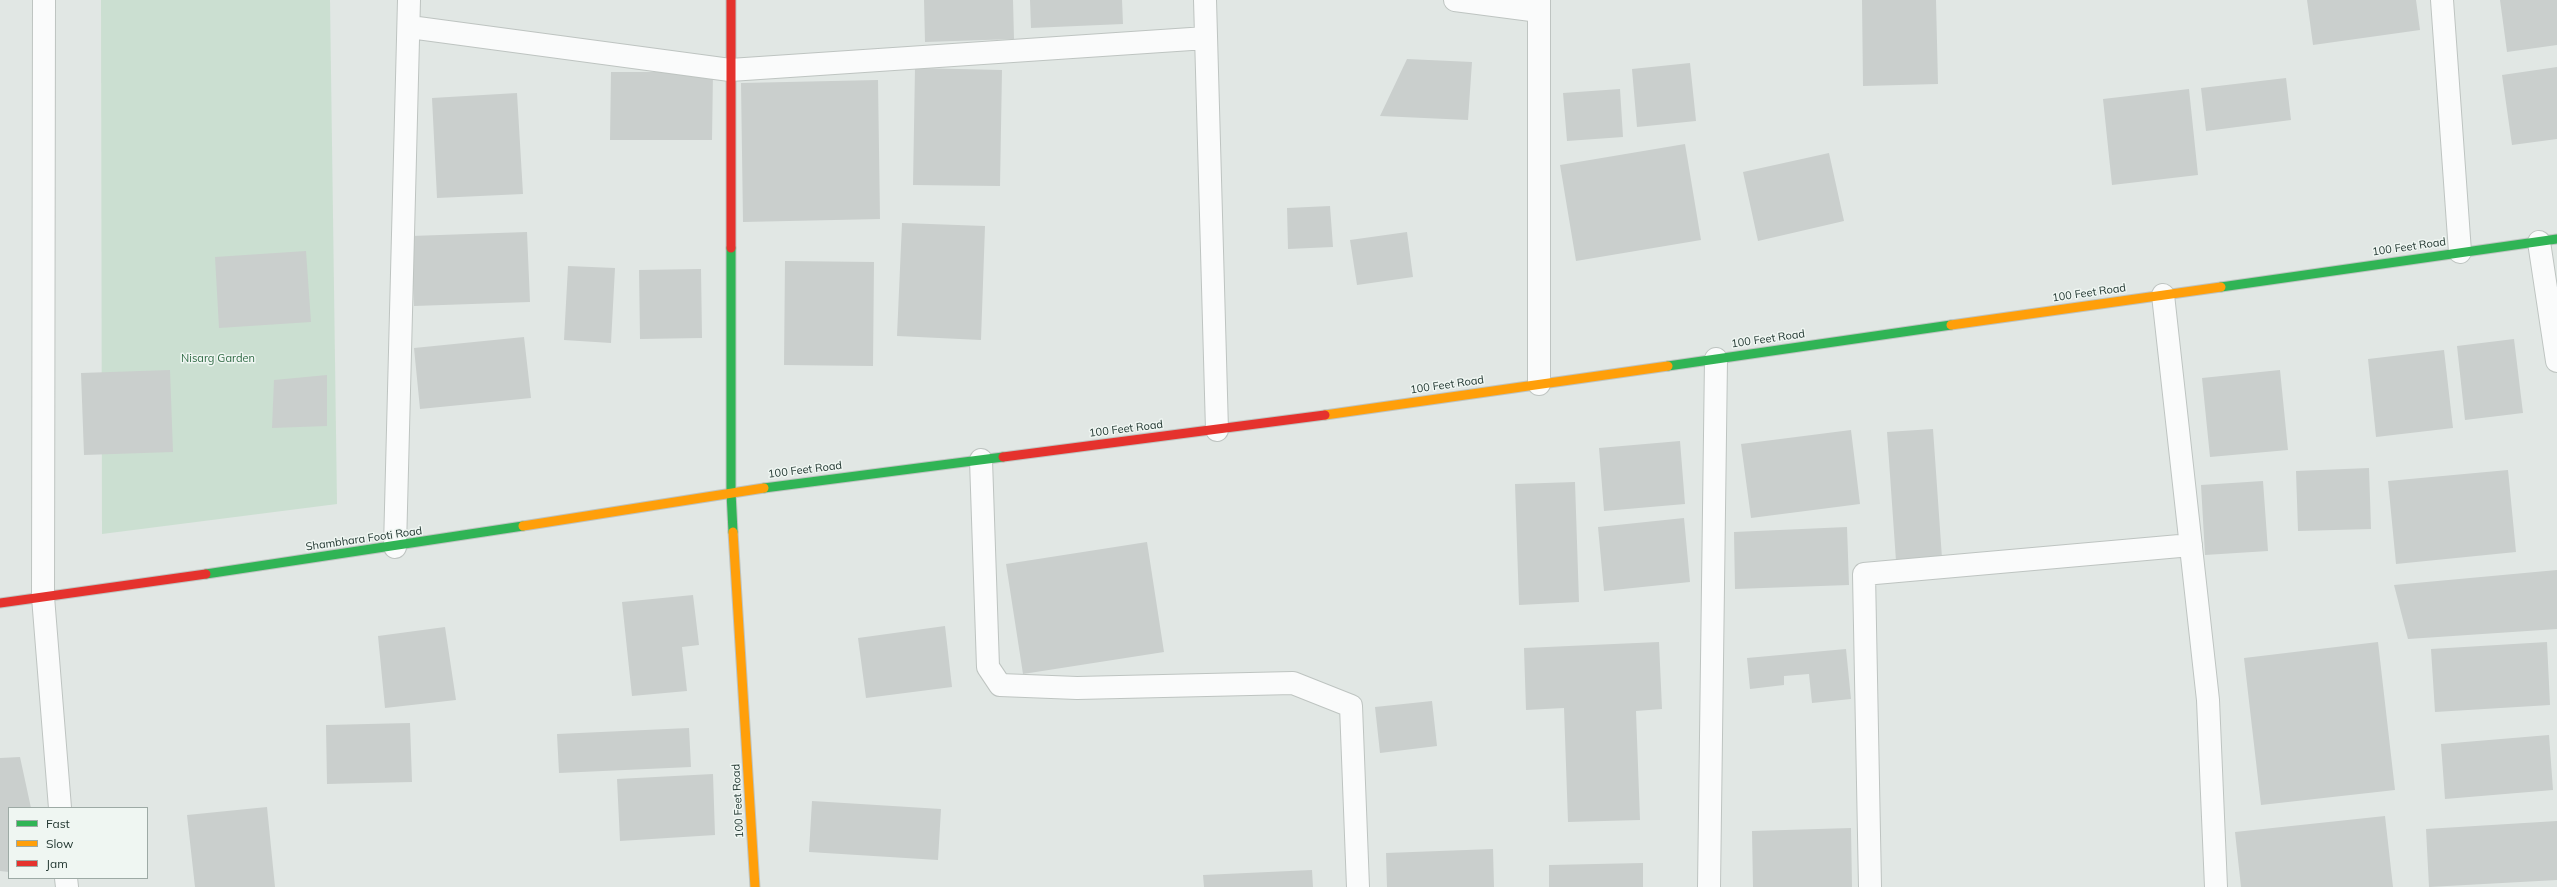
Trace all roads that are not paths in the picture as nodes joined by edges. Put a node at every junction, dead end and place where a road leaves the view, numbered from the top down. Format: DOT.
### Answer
graph roads {
  1 [pos="44,0"];
  2 [pos="409,0"];
  3 [pos="731,0"];
  4 [pos="1205,0"];
  5 [pos="1456,0"];
  6 [pos="2442,0"];
  7 [pos="1539,6"];
  8 [pos="410,27"];
  9 [pos="1206,38"];
  10 [pos="730,70"];
  11 [pos="2548,241"];
  12 [pos="2460,252"];
  13 [pos="2164,294"];
  14 [pos="1716,359"];
  15 [pos="2557,361"];
  16 [pos="1539,384"];
  17 [pos="1217,430"];
  18 [pos="981,460"];
  19 [pos="731,492"];
  20 [pos="2191,545"];
  21 [pos="394,547"];
  22 [pos="43,597"];
  23 [pos="0,604"];
  24 [pos="60,807"];
  25 [pos="755,887"];
  26 [pos="1358,887"];
  27 [pos="1709,887"];
  28 [pos="1870,887"];
  29 [pos="2216,887"];
  1 -- 22 [label="street"];
  2 -- 8 [label="street"];
  3 -- 10 [label="main road"];
  4 -- 9 [label="street"];
  5 -- 7 [label="street"];
  6 -- 12 [label="street"];
  7 -- 16 [label="street"];
  8 -- 10 [label="street"];
  8 -- 21 [label="street"];
  9 -- 10 [label="street"];
  9 -- 17 [label="street"];
  10 -- 19 [label="main road"];
  11 -- 12 [label="main road, 100 Feet Road"];
  11 -- 15 [label="street"];
  12 -- 13 [label="main road, 100 Feet Road"];
  13 -- 14 [label="main road, 100 Feet Road"];
  13 -- 20 [label="street"];
  14 -- 16 [label="main road, 100 Feet Road"];
  14 -- 27 [label="street"];
  16 -- 17 [label="main road, 100 Feet Road"];
  17 -- 18 [label="main road, 100 Feet Road"];
  18 -- 19 [label="main road, 100 Feet Road"];
  18 -- 26 [label="street"];
  19 -- 21 [label="main road, Shambhara Footi Road"];
  19 -- 25 [label="main road, 100 Feet Road"];
  20 -- 28 [label="street"];
  20 -- 29 [label="street"];
  21 -- 22 [label="main road, Shambhara Footi Road"];
  22 -- 23 [label="main road, Shambhara Footi Road"];
  22 -- 24 [label="street"];
}
